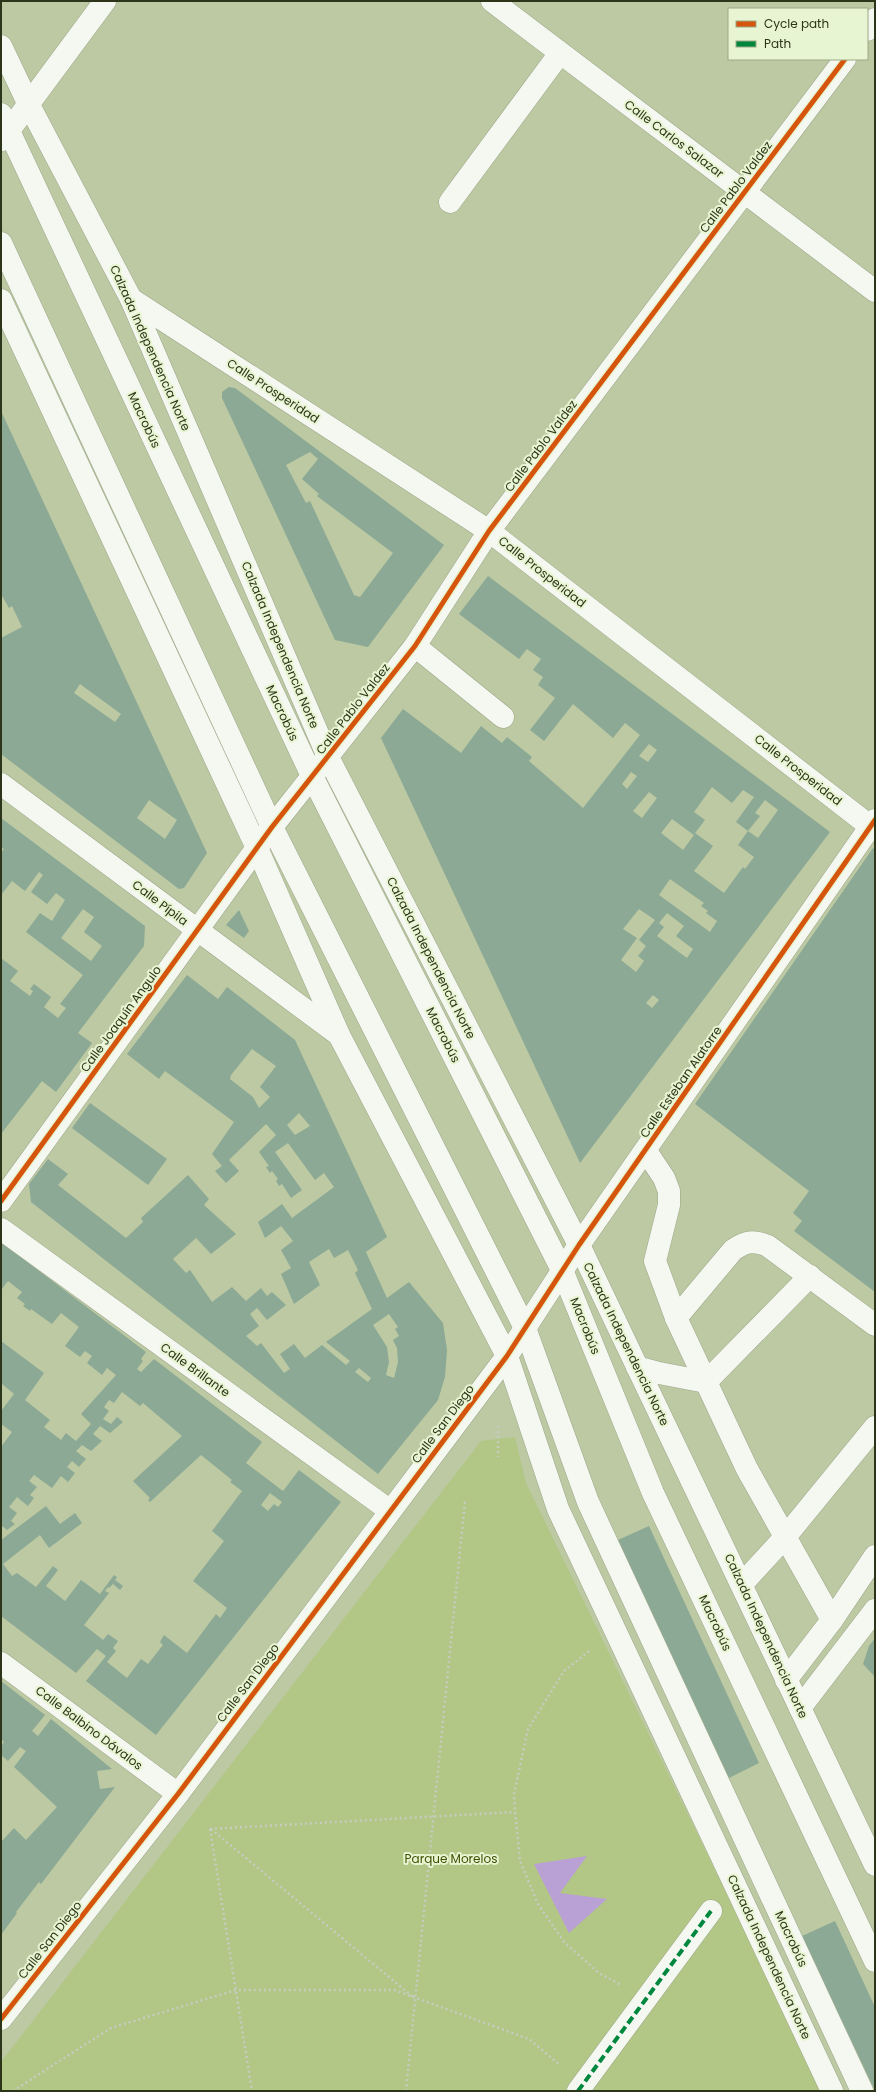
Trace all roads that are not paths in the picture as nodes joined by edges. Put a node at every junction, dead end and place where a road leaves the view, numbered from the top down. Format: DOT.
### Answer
graph roads {
  1 [pos="105,1"];
  2 [pos="492,1"];
  3 [pos="875,19"];
  4 [pos="868,29"];
  5 [pos="1,46"];
  6 [pos="560,53"];
  7 [pos="844,60"];
  8 [pos="28,103"];
  9 [pos="4,128"];
  10 [pos="745,192"];
  11 [pos="450,202"];
  12 [pos="1,243"];
  13 [pos="875,291"];
  14 [pos="131,299"];
  15 [pos="1,300"];
  16 [pos="489,531"];
  17 [pos="415,646"];
  18 [pos="503,717"];
  19 [pos="328,757"];
  20 [pos="312,776"];
  21 [pos="1,784"];
  22 [pos="873,826"];
  23 [pos="272,827"];
  24 [pos="257,848"];
  25 [pos="198,931"];
  26 [pos="339,1035"];
  27 [pos="646,1150"];
  28 [pos="1,1201"];
  29 [pos="1,1229"];
  30 [pos="578,1245"];
  31 [pos="562,1270"];
  32 [pos="810,1276"];
  33 [pos="676,1318"];
  34 [pos="875,1325"];
  35 [pos="525,1328"];
  36 [pos="507,1356"];
  37 [pos="638,1367"];
  38 [pos="706,1382"];
  39 [pos="875,1427"];
  40 [pos="389,1510"];
  41 [pos="786,1536"];
  42 [pos="875,1556"];
  43 [pos="742,1584"];
  44 [pos="875,1610"];
  45 [pos="832,1620"];
  46 [pos="1,1663"];
  47 [pos="786,1680"];
  48 [pos="800,1708"];
  49 [pos="178,1794"];
  50 [pos="875,1865"];
  51 [pos="711,1911"];
  52 [pos="875,1960"];
  53 [pos="1,2019"];
  54 [pos="581,2087"];
  55 [pos="832,2091"];
  56 [pos="862,2091"];
  1 -- 8 [label="street"];
  2 -- 6 [label="street, Calle Carlos Salazar"];
  3 -- 4 [label="street"];
  5 -- 8 [label="street, Calzada Independencia Norte"];
  6 -- 10 [label="street, Calle Carlos Salazar"];
  6 -- 11 [label="street"];
  7 -- 10 [label="street, Calle Pablo Valdez"];
  8 -- 9 [label="street"];
  8 -- 14 [label="street, Calzada Independencia Norte"];
  9 -- 20 [label="street, Macrobús"];
  10 -- 13 [label="street, Calle Carlos Salazar"];
  10 -- 16 [label="street, Calle Pablo Valdez"];
  12 -- 23 [label="street, Macrobús"];
  14 -- 16 [label="street, Calle Prosperidad"];
  14 -- 19 [label="street, Calzada Independencia Norte"];
  15 -- 24 [label="street, Calzada Independencia Norte"];
  16 -- 17 [label="street, Calle Pablo Valdez"];
  16 -- 22 [label="street, Calle Prosperidad"];
  17 -- 18 [label="street"];
  17 -- 19 [label="street, Calle Pablo Valdez"];
  19 -- 20 [label="street, Calle Pablo Valdez"];
  19 -- 30 [label="street, Calzada Independencia Norte"];
  20 -- 23 [label="street, Calle Pablo Valdez"];
  20 -- 31 [label="street, Macrobús"];
  21 -- 25 [label="street, Calle Pípila"];
  22 -- 27 [label="street, Calle Esteban Alatorre"];
  23 -- 24 [label="street, Calle Pablo Valdez"];
  23 -- 35 [label="street, Macrobús"];
  24 -- 25 [label="street, Calle Joaquín Angulo"];
  24 -- 26 [label="street, Calzada Independencia Norte"];
  25 -- 26 [label="street, Calle Pípila"];
  25 -- 28 [label="street, Calle Joaquín Angulo"];
  26 -- 36 [label="street, Calzada Independencia Norte"];
  27 -- 30 [label="street, Calle Esteban Alatorre"];
  27 -- 33 [label="street"];
  29 -- 40 [label="street, Calle Brillante"];
  30 -- 31 [label="street, Calle Esteban Alatorre"];
  30 -- 37 [label="street, Calzada Independencia Norte"];
  31 -- 35 [label="street, Calle Esteban Alatorre"];
  31 -- 52 [label="street, Macrobús"];
  32 -- 33 [label="street"];
  32 -- 34 [label="street"];
  32 -- 38 [label="street"];
  33 -- 38 [label="street"];
  35 -- 36 [label="street, Calle Esteban Alatorre"];
  35 -- 56 [label="street, Macrobús"];
  36 -- 40 [label="street, Calle San Diego"];
  36 -- 55 [label="street, Calzada Independencia Norte"];
  37 -- 38 [label="street"];
  37 -- 43 [label="street, Calzada Independencia Norte"];
  38 -- 41 [label="street"];
  39 -- 41 [label="street"];
  40 -- 49 [label="street, Calle San Diego"];
  41 -- 43 [label="street"];
  41 -- 45 [label="street"];
  42 -- 45 [label="street"];
  43 -- 47 [label="street, Calzada Independencia Norte"];
  44 -- 48 [label="street"];
  45 -- 47 [label="street"];
  46 -- 49 [label="street, Calle Balbino Dávalos"];
  47 -- 48 [label="street, Calzada Independencia Norte"];
  48 -- 50 [label="street, Calzada Independencia Norte"];
  49 -- 53 [label="street, Calle San Diego"];
  51 -- 54 [label="street"];
}
